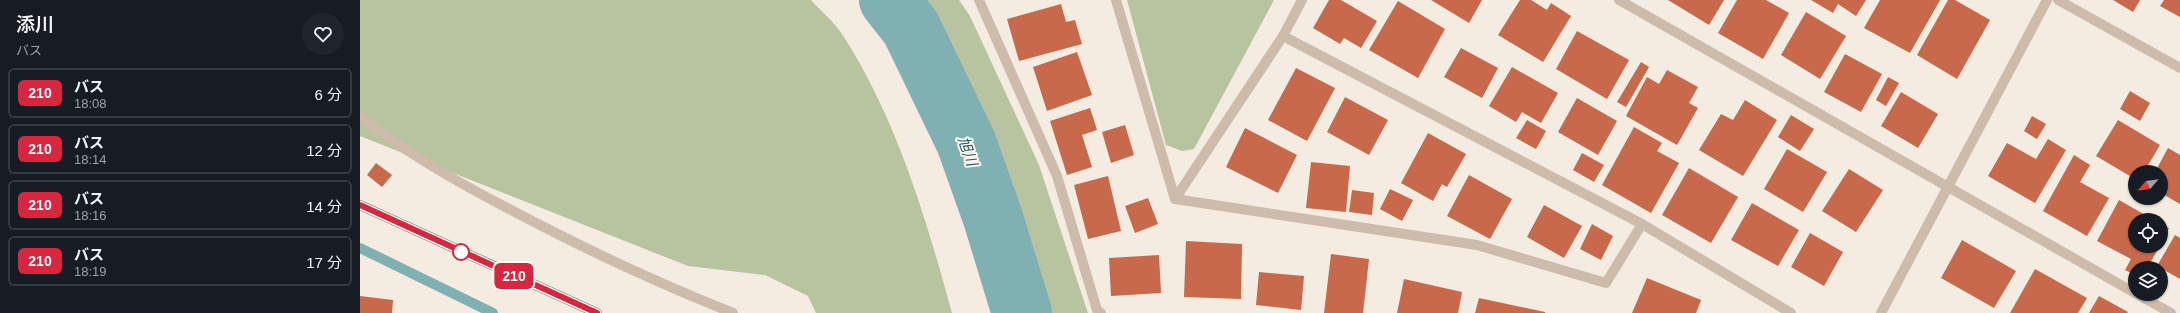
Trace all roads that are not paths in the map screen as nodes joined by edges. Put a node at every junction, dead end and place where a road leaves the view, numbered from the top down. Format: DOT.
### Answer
graph roads {
  1 [pos="979,0"];
  2 [pos="1116,0"];
  3 [pos="1302,0"];
  4 [pos="1619,0"];
  5 [pos="2047,0"];
  6 [pos="2058,0"];
  7 [pos="1283,36"];
  8 [pos="2180,68"];
  9 [pos="360,118"];
  10 [pos="1947,187"];
  11 [pos="1175,199"];
  12 [pos="360,205"];
  13 [pos="1642,224"];
  14 [pos="2128,289"];
  15 [pos="2150,301"];
  16 [pos="597,313"];
  17 [pos="733,313"];
  18 [pos="1101,313"];
  19 [pos="1791,313"];
  20 [pos="1880,313"];
  21 [pos="2171,313"];
  1 -- 18 [label="street"];
  2 -- 11 [label="street"];
  3 -- 7 [label="street"];
  4 -- 10 [label="street"];
  5 -- 10 [label="street"];
  6 -- 8 [label="street"];
  7 -- 11 [label="street"];
  7 -- 13 [label="street"];
  9 -- 17 [label="street"];
  10 -- 14 [label="street"];
  10 -- 20 [label="street"];
  11 -- 13 [label="street"];
  12 -- 16 [label="main road"];
  13 -- 19 [label="street"];
  15 -- 21 [label="street"];
}
